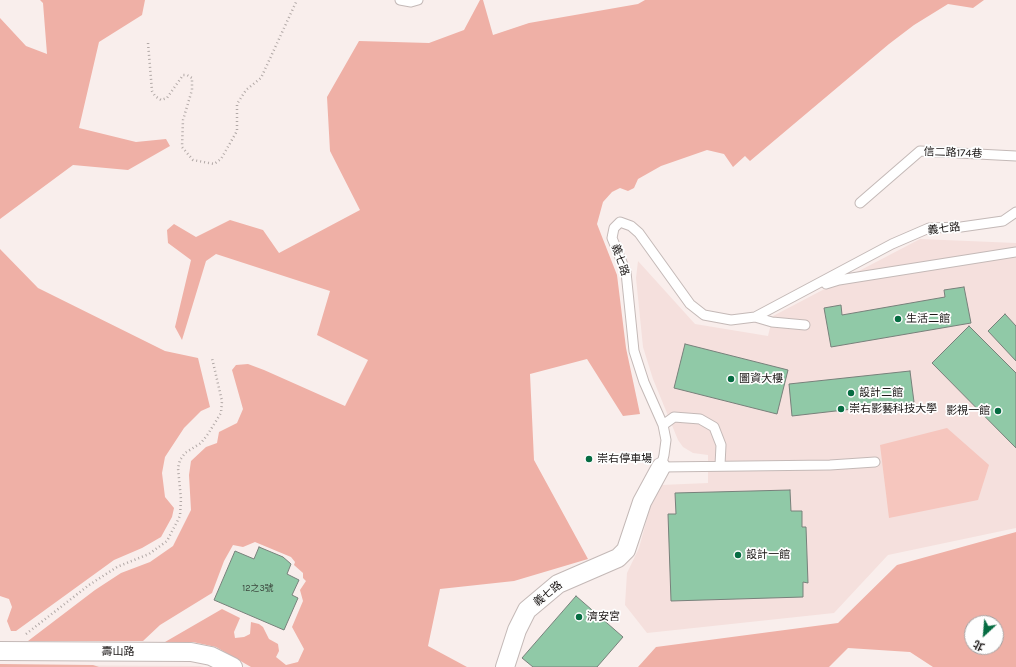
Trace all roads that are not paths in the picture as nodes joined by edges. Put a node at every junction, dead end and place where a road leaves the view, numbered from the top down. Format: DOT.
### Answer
graph roads {
  1 [pos="400,0"];
  2 [pos="418,0"];
  3 [pos="1016,156"];
  4 [pos="860,203"];
  5 [pos="1016,212"];
  6 [pos="1016,252"];
  7 [pos="804,292"];
  8 [pos="755,317"];
  9 [pos="805,325"];
  10 [pos="663,425"];
  11 [pos="875,462"];
  12 [pos="720,465"];
  13 [pos="660,467"];
  14 [pos="0,651"];
  15 [pos="234,667"];
  16 [pos="505,667"];
  1 -- 2 [label="lane"];
  3 -- 4 [label="lane, 信二路174巷"];
  5 -- 7 [label="lane, 義七路"];
  6 -- 7 [label="lane"];
  7 -- 8 [label="lane, 義七路"];
  8 -- 9 [label="lane"];
  8 -- 10 [label="lane, 義七路"];
  10 -- 12 [label="lane"];
  10 -- 13 [label="lane, 義七路"];
  11 -- 12 [label="lane"];
  12 -- 13 [label="lane"];
  13 -- 16 [label="street, 義七路"];
  14 -- 15 [label="street, 壽山路"];
}
